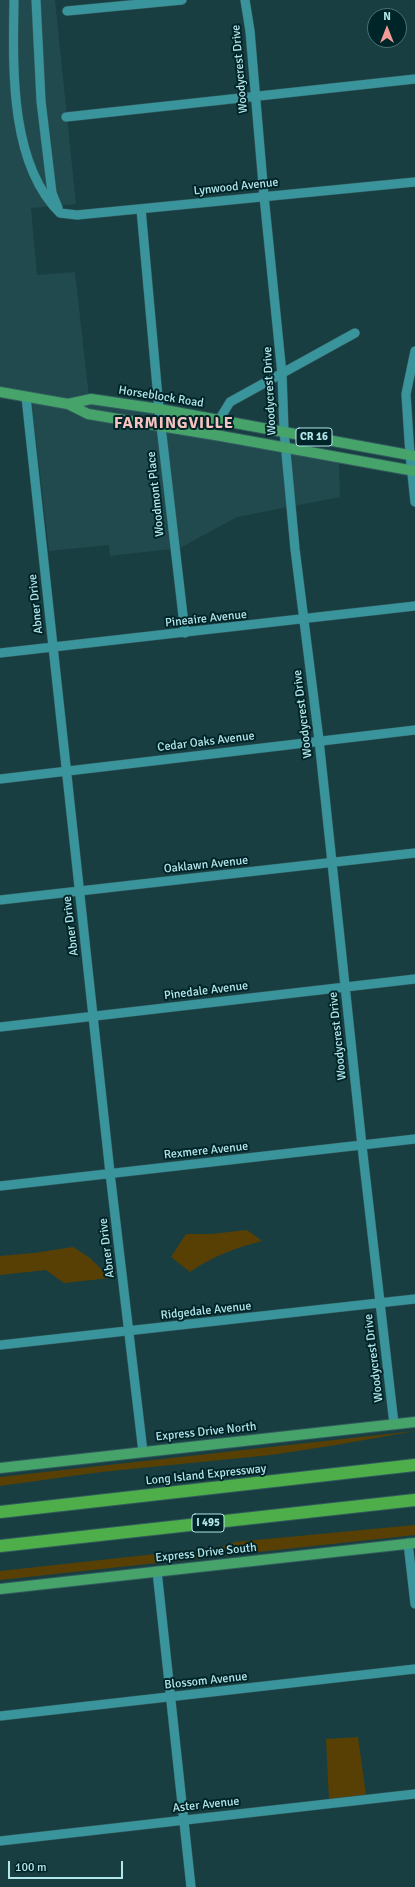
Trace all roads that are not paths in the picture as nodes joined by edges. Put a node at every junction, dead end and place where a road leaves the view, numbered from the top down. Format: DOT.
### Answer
graph roads {
  1 [pos="14,0"];
  2 [pos="36,0"];
  3 [pos="182,0"];
  4 [pos="245,0"];
  5 [pos="67,11"];
  6 [pos="415,79"];
  7 [pos="255,96"];
  8 [pos="66,117"];
  9 [pos="415,182"];
  10 [pos="264,196"];
  11 [pos="141,209"];
  12 [pos="60,213"];
  13 [pos="355,333"];
  14 [pos="415,352"];
  15 [pos="282,374"];
  16 [pos="0,392"];
  17 [pos="26,397"];
  18 [pos="68,404"];
  19 [pos="159,409"];
  20 [pos="219,420"];
  21 [pos="161,425"];
  22 [pos="284,431"];
  23 [pos="285,448"];
  24 [pos="412,456"];
  25 [pos="413,471"];
  26 [pos="415,502"];
  27 [pos="415,606"];
  28 [pos="303,620"];
  29 [pos="185,633"];
  30 [pos="52,648"];
  31 [pos="0,653"];
  32 [pos="415,730"];
  33 [pos="319,740"];
  34 [pos="66,772"];
  35 [pos="0,779"];
  36 [pos="415,853"];
  37 [pos="330,863"];
  38 [pos="79,891"];
  39 [pos="0,900"];
  40 [pos="415,979"];
  41 [pos="344,987"];
  42 [pos="94,1017"];
  43 [pos="0,1027"];
  44 [pos="415,1139"];
  45 [pos="362,1146"];
  46 [pos="110,1173"];
  47 [pos="0,1186"];
  48 [pos="415,1299"];
  49 [pos="380,1303"];
  50 [pos="129,1331"];
  51 [pos="0,1345"];
  52 [pos="415,1422"];
  53 [pos="394,1424"];
  54 [pos="143,1452"];
  55 [pos="415,1464"];
  56 [pos="0,1468"];
  57 [pos="415,1500"];
  58 [pos="0,1512"];
  59 [pos="412,1543"];
  60 [pos="0,1546"];
  61 [pos="157,1571"];
  62 [pos="0,1589"];
  63 [pos="415,1604"];
  64 [pos="415,1669"];
  65 [pos="170,1697"];
  66 [pos="0,1716"];
  67 [pos="415,1794"];
  68 [pos="183,1819"];
  69 [pos="0,1841"];
  70 [pos="191,1887"];
  1 -- 12 [label="street"];
  2 -- 12 [label="street"];
  3 -- 5 [label="street"];
  4 -- 7 [label="street, Woodycrest Drive"];
  6 -- 7 [label="street"];
  7 -- 8 [label="street"];
  7 -- 10 [label="street, Woodycrest Drive"];
  9 -- 10 [label="street, Lynwood Avenue"];
  10 -- 11 [label="street, Lynwood Avenue"];
  10 -- 15 [label="street, Woodycrest Drive"];
  11 -- 12 [label="street, Lynwood Avenue"];
  11 -- 19 [label="street, Woodmont Place"];
  13 -- 15 [label="street"];
  14 -- 24 [label="street"];
  15 -- 20 [label="street"];
  15 -- 22 [label="street, Woodycrest Drive"];
  16 -- 17 [label="main road, Horseblock Road / CR 16"];
  17 -- 18 [label="main road, Horseblock Road / CR 16"];
  17 -- 30 [label="street, Abner Drive"];
  18 -- 19 [label="main road, Horseblock Road / CR 16"];
  18 -- 21 [label="main road, Horseblock Road / CR 16"];
  19 -- 20 [label="main road, Horseblock Road / CR 16"];
  19 -- 21 [label="street, Woodmont Place"];
  20 -- 22 [label="main road, Horseblock Road / CR 16"];
  21 -- 23 [label="main road, Horseblock Road / CR 16"];
  21 -- 29 [label="street, Woodmont Place"];
  22 -- 23 [label="street, Woodycrest Drive"];
  22 -- 24 [label="main road, Horseblock Road / CR 16"];
  23 -- 25 [label="main road, Horseblock Road / CR 16"];
  23 -- 28 [label="street, Woodycrest Drive"];
  24 -- 25 [label="street"];
  25 -- 26 [label="street"];
  27 -- 28 [label="street, Pineaire Avenue"];
  28 -- 29 [label="street, Pineaire Avenue"];
  28 -- 33 [label="street, Woodycrest Drive"];
  29 -- 30 [label="street, Pineaire Avenue"];
  30 -- 31 [label="street, Pineaire Avenue"];
  30 -- 34 [label="street, Abner Drive"];
  32 -- 33 [label="street, Cedar Oaks Avenue"];
  33 -- 34 [label="street, Cedar Oaks Avenue"];
  33 -- 37 [label="street, Woodycrest Drive"];
  34 -- 35 [label="street, Cedar Oaks Avenue"];
  34 -- 38 [label="street, Abner Drive"];
  36 -- 37 [label="street, Oaklawn Avenue"];
  37 -- 38 [label="street, Oaklawn Avenue"];
  37 -- 41 [label="street, Woodycrest Drive"];
  38 -- 39 [label="street, Oaklawn Avenue"];
  38 -- 42 [label="street, Abner Drive"];
  40 -- 41 [label="street, Pinedale Avenue"];
  41 -- 42 [label="street, Pinedale Avenue"];
  41 -- 45 [label="street, Woodycrest Drive"];
  42 -- 43 [label="street, Pinedale Avenue"];
  42 -- 46 [label="street, Abner Drive"];
  44 -- 45 [label="street, Rexmere Avenue"];
  45 -- 46 [label="street, Rexmere Avenue"];
  45 -- 49 [label="street, Woodycrest Drive"];
  46 -- 47 [label="street, Rexmere Avenue"];
  46 -- 50 [label="street, Abner Drive"];
  48 -- 49 [label="street, Ridgedale Avenue"];
  49 -- 50 [label="street, Ridgedale Avenue"];
  49 -- 53 [label="street, Woodycrest Drive"];
  50 -- 51 [label="street, Ridgedale Avenue"];
  50 -- 54 [label="street, Abner Drive"];
  52 -- 53 [label="main road, Express Drive North"];
  53 -- 54 [label="main road, Express Drive North"];
  54 -- 56 [label="main road, Express Drive North"];
  55 -- 58 [label="highway, Long Island Expressway"];
  57 -- 60 [label="highway, I 495"];
  59 -- 61 [label="main road, Express Drive South"];
  59 -- 63 [label="street"];
  61 -- 62 [label="main road, Express Drive South"];
  61 -- 65 [label="street"];
  64 -- 65 [label="street, Blossom Avenue"];
  65 -- 66 [label="street, Blossom Avenue"];
  65 -- 68 [label="street"];
  67 -- 68 [label="street, Aster Avenue"];
  68 -- 69 [label="street, Aster Avenue"];
  68 -- 70 [label="street"];
}
